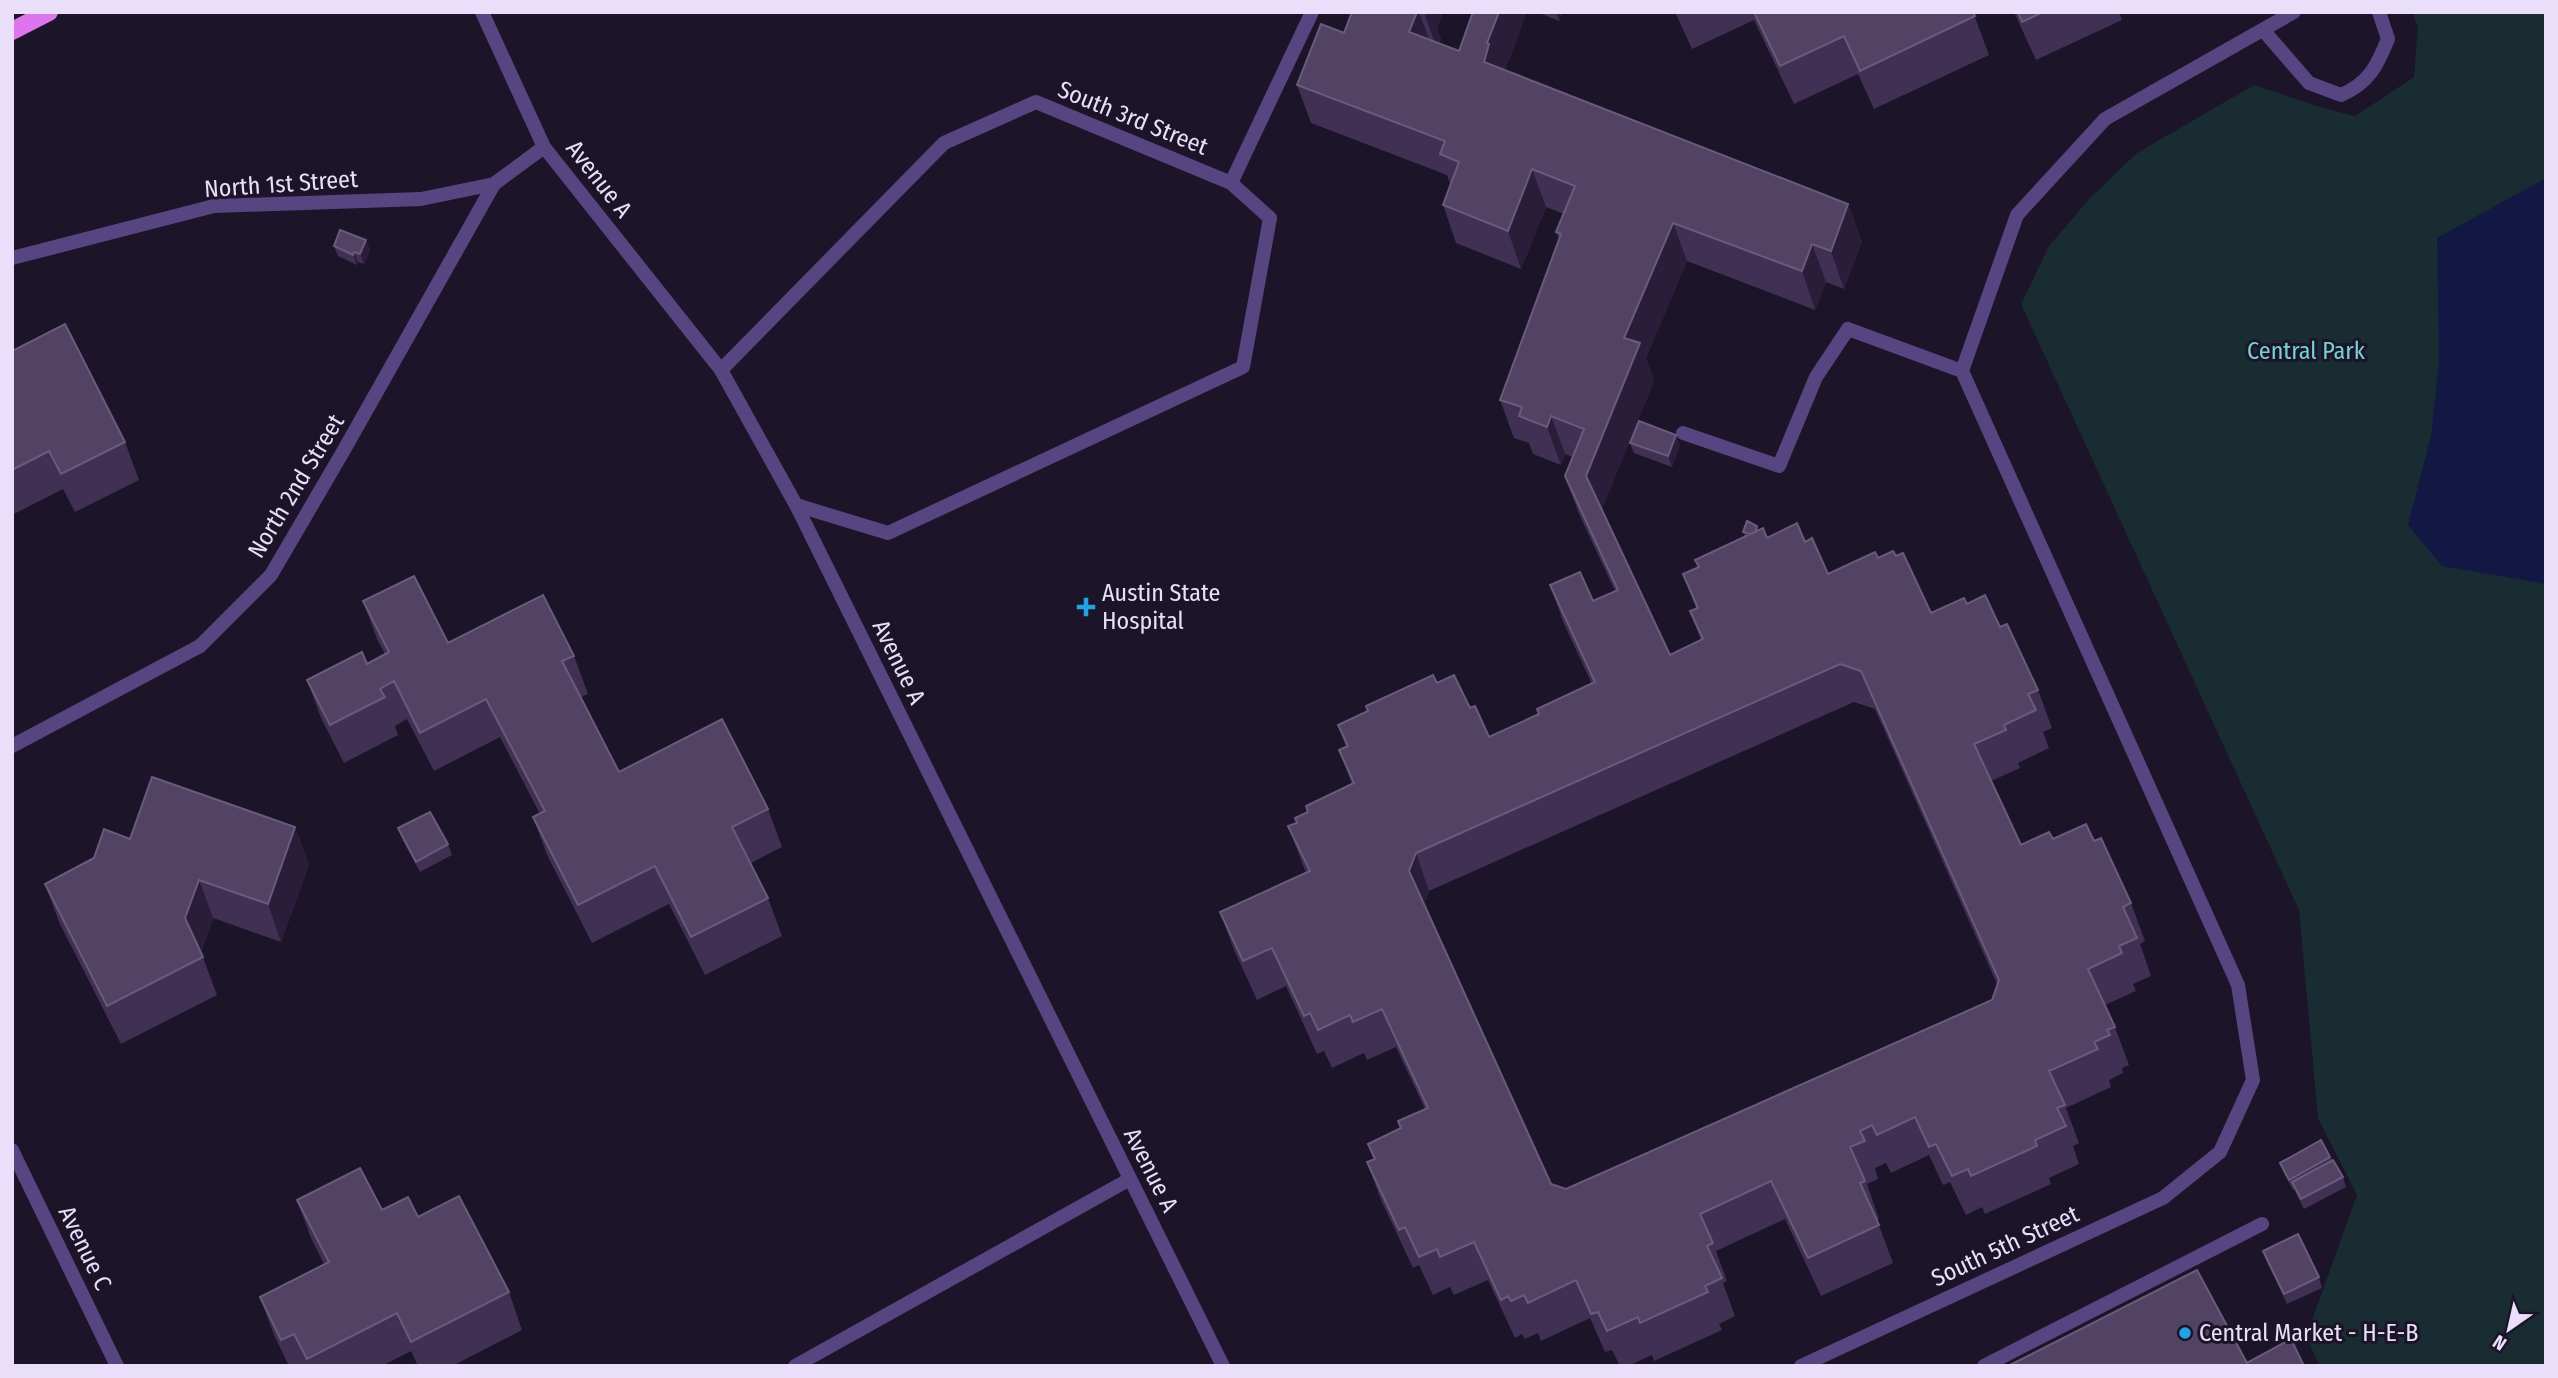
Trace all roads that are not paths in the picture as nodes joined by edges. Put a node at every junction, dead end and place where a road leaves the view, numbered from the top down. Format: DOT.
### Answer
graph roads {
  1 [pos="49,12"];
  2 [pos="482,12"];
  3 [pos="1312,12"];
  4 [pos="2294,12"];
  5 [pos="2379,12"];
  6 [pos="2263,30"];
  7 [pos="12,31"];
  8 [pos="544,146"];
  9 [pos="1231,183"];
  10 [pos="494,184"];
  11 [pos="12,258"];
  12 [pos="721,370"];
  13 [pos="1962,371"];
  14 [pos="1683,433"];
  15 [pos="796,505"];
  16 [pos="12,746"];
  17 [pos="12,1150"];
  18 [pos="1130,1179"];
  19 [pos="2262,1224"];
  20 [pos="117,1366"];
  21 [pos="795,1366"];
  22 [pos="1223,1366"];
  23 [pos="1801,1366"];
  24 [pos="1984,1366"];
  1 -- 7 [label="main road"];
  2 -- 8 [label="lane, Avenue A"];
  3 -- 9 [label="lane, South 3rd Street"];
  4 -- 6 [label="lane"];
  5 -- 6 [label="lane"];
  6 -- 13 [label="lane"];
  8 -- 10 [label="lane, North 1st Street"];
  8 -- 12 [label="lane, Avenue A"];
  9 -- 12 [label="lane, South 3rd Street"];
  9 -- 15 [label="lane"];
  10 -- 11 [label="lane, North 1st Street"];
  10 -- 16 [label="lane, North 2nd Street"];
  12 -- 15 [label="lane, Avenue A"];
  13 -- 14 [label="lane"];
  13 -- 23 [label="lane, South 5th Street"];
  15 -- 18 [label="lane, Avenue A"];
  17 -- 20 [label="lane, Avenue C"];
  18 -- 21 [label="lane"];
  18 -- 22 [label="lane, Avenue A"];
  19 -- 24 [label="lane"];
}
